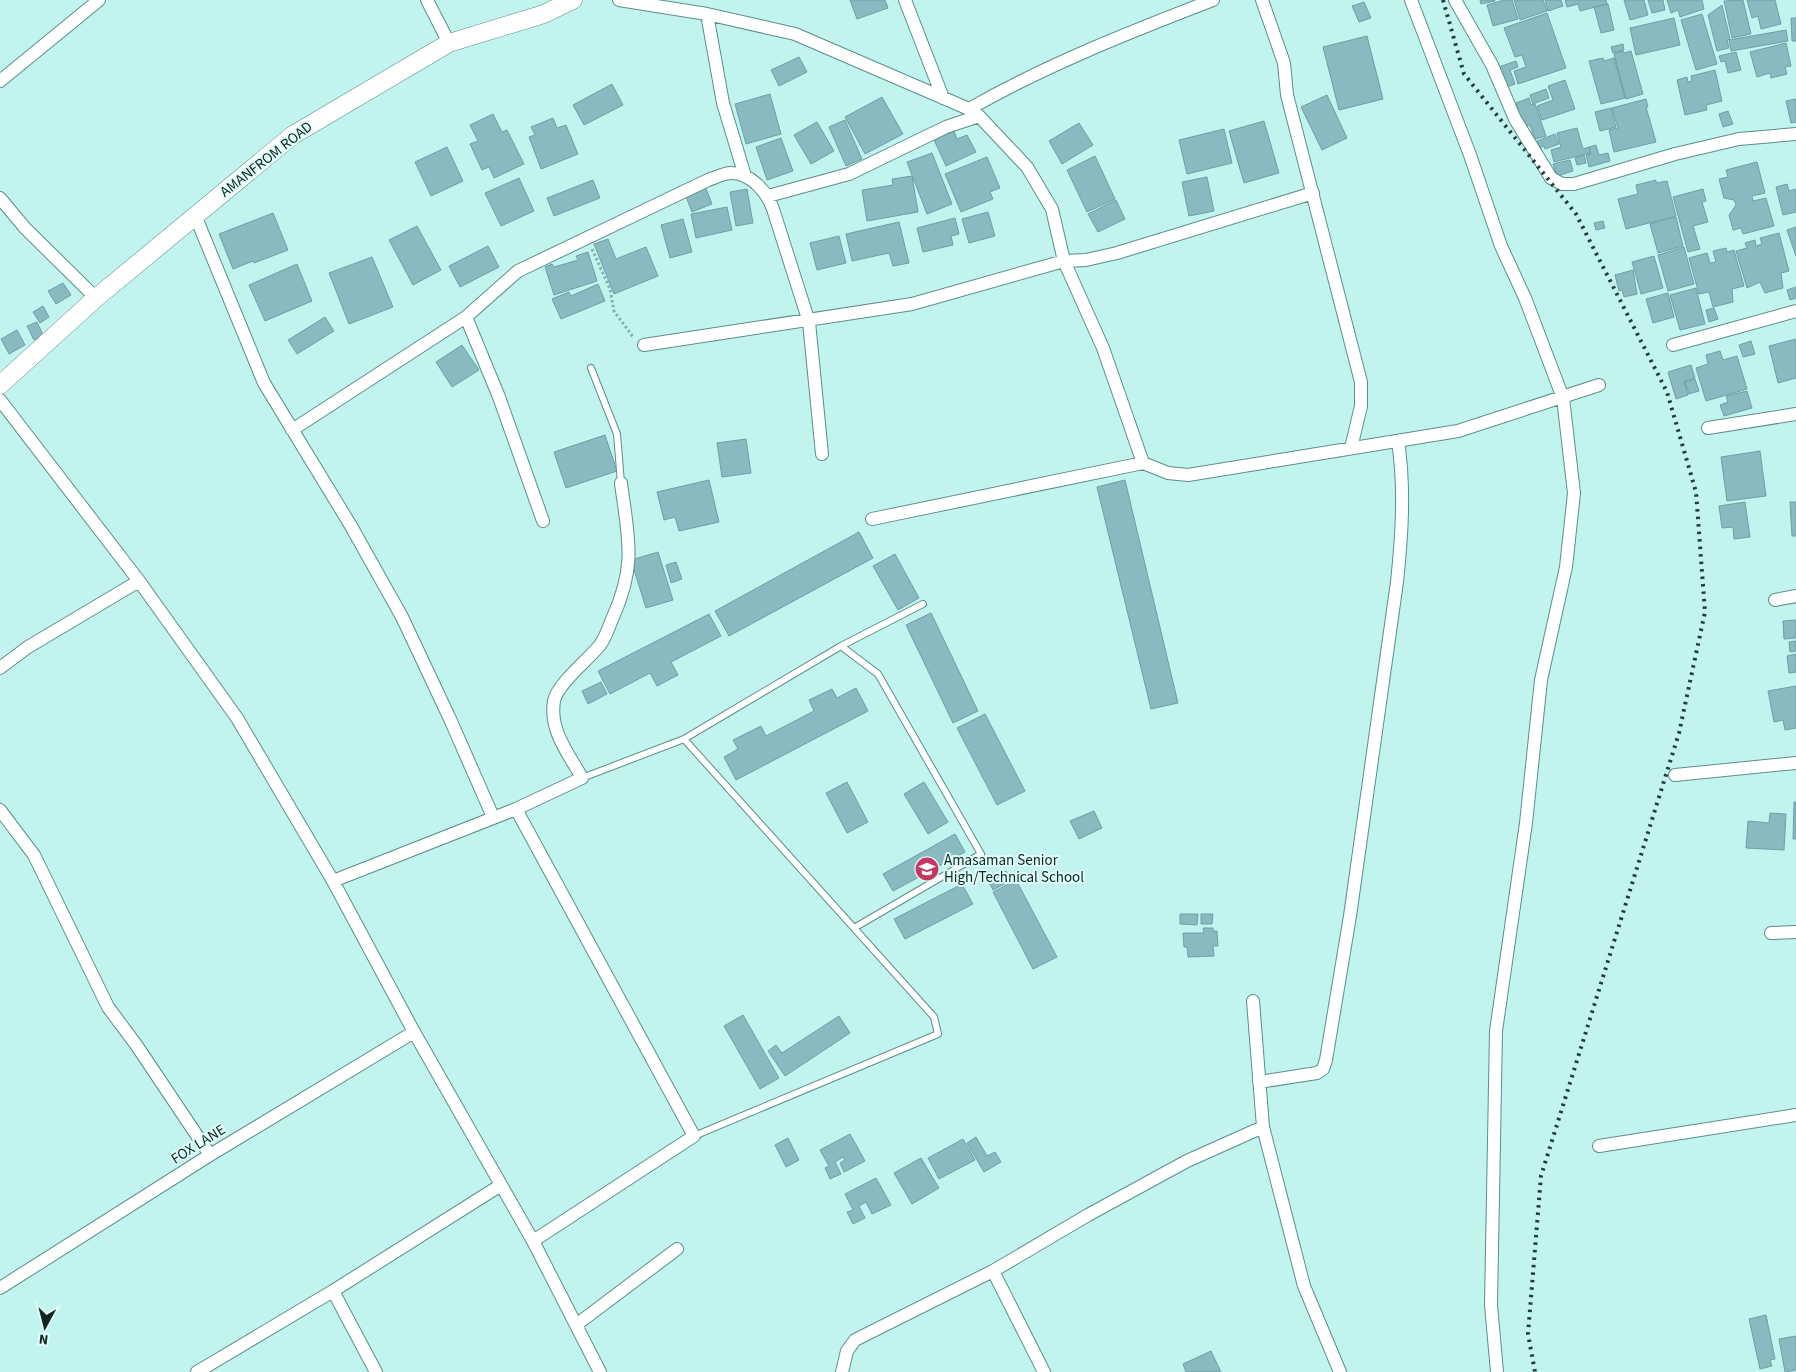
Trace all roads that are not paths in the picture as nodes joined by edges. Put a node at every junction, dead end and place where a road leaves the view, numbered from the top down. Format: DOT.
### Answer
graph roads {
  1 [pos="99,0"];
  2 [pos="427,0"];
  3 [pos="572,0"];
  4 [pos="619,0"];
  5 [pos="905,0"];
  6 [pos="1213,0"];
  7 [pos="1262,0"];
  8 [pos="1411,0"];
  9 [pos="1455,0"];
  10 [pos="707,14"];
  11 [pos="449,43"];
  12 [pos="0,82"];
  13 [pos="943,98"];
  14 [pos="974,112"];
  15 [pos="1796,134"];
  16 [pos="745,176"];
  17 [pos="1312,193"];
  18 [pos="768,196"];
  19 [pos="0,198"];
  20 [pos="195,215"];
  21 [pos="1064,261"];
  22 [pos="96,298"];
  23 [pos="1796,311"];
  24 [pos="466,316"];
  25 [pos="809,322"];
  26 [pos="644,345"];
  27 [pos="1673,346"];
  28 [pos="590,368"];
  29 [pos="1599,384"];
  30 [pos="0,385"];
  31 [pos="1563,398"];
  32 [pos="0,400"];
  33 [pos="1796,414"];
  34 [pos="1708,428"];
  35 [pos="292,430"];
  36 [pos="1398,441"];
  37 [pos="1351,448"];
  38 [pos="822,454"];
  39 [pos="1143,463"];
  40 [pos="622,483"];
  41 [pos="872,518"];
  42 [pos="543,521"];
  43 [pos="139,581"];
  44 [pos="1796,596"];
  45 [pos="1775,600"];
  46 [pos="923,604"];
  47 [pos="840,646"];
  48 [pos="0,668"];
  49 [pos="684,739"];
  50 [pos="1796,763"];
  51 [pos="1674,775"];
  52 [pos="582,778"];
  53 [pos="516,809"];
  54 [pos="0,810"];
  55 [pos="493,817"];
  56 [pos="333,881"];
  57 [pos="854,928"];
  58 [pos="1796,932"];
  59 [pos="1771,933"];
  60 [pos="1253,1001"];
  61 [pos="414,1032"];
  62 [pos="1259,1082"];
  63 [pos="1796,1114"];
  64 [pos="1263,1127"];
  65 [pos="694,1136"];
  66 [pos="1599,1146"];
  67 [pos="210,1156"];
  68 [pos="501,1185"];
  69 [pos="533,1241"];
  70 [pos="677,1249"];
  71 [pos="993,1271"];
  72 [pos="1,1286"];
  73 [pos="333,1291"];
  74 [pos="576,1325"];
  75 [pos="197,1372"];
  76 [pos="376,1372"];
  77 [pos="600,1372"];
  78 [pos="842,1372"];
  79 [pos="1044,1372"];
  80 [pos="1340,1372"];
  81 [pos="1497,1372"];
  1 -- 12 [label="street"];
  2 -- 11 [label="street"];
  3 -- 11 [label="street, AMANFROM ROAD"];
  4 -- 10 [label="street"];
  5 -- 13 [label="street"];
  6 -- 14 [label="street"];
  7 -- 17 [label="street"];
  8 -- 31 [label="street"];
  9 -- 15 [label="street"];
  10 -- 13 [label="street"];
  10 -- 16 [label="street"];
  11 -- 20 [label="street, AMANFROM ROAD"];
  13 -- 14 [label="street"];
  14 -- 18 [label="street"];
  14 -- 21 [label="street"];
  16 -- 18 [label="street"];
  16 -- 24 [label="street"];
  17 -- 21 [label="street"];
  17 -- 37 [label="street"];
  18 -- 25 [label="street"];
  19 -- 22 [label="street"];
  20 -- 22 [label="street, AMANFROM ROAD"];
  20 -- 35 [label="street"];
  21 -- 25 [label="street"];
  21 -- 39 [label="street"];
  22 -- 30 [label="street, AMANFROM ROAD"];
  23 -- 27 [label="street"];
  24 -- 35 [label="street"];
  24 -- 42 [label="street"];
  25 -- 26 [label="street"];
  25 -- 38 [label="street"];
  28 -- 40 [label="lane"];
  29 -- 31 [label="street"];
  31 -- 36 [label="street"];
  31 -- 81 [label="street"];
  32 -- 43 [label="street"];
  33 -- 34 [label="street"];
  35 -- 55 [label="street"];
  36 -- 37 [label="street"];
  36 -- 62 [label="street"];
  37 -- 39 [label="street"];
  39 -- 41 [label="street"];
  40 -- 52 [label="street"];
  43 -- 48 [label="street"];
  43 -- 56 [label="street"];
  44 -- 45 [label="street"];
  46 -- 47 [label="lane"];
  47 -- 49 [label="lane"];
  47 -- 57 [label="lane"];
  49 -- 52 [label="lane"];
  49 -- 57 [label="lane"];
  50 -- 51 [label="street"];
  52 -- 53 [label="street"];
  53 -- 55 [label="street"];
  53 -- 65 [label="street"];
  54 -- 67 [label="street"];
  55 -- 56 [label="street"];
  56 -- 61 [label="street"];
  57 -- 65 [label="lane"];
  58 -- 59 [label="street"];
  60 -- 62 [label="street"];
  61 -- 67 [label="street, FOX LANE"];
  61 -- 68 [label="street"];
  62 -- 64 [label="street"];
  63 -- 66 [label="street"];
  64 -- 71 [label="street"];
  64 -- 80 [label="street"];
  65 -- 69 [label="street"];
  67 -- 72 [label="street, FOX LANE"];
  68 -- 69 [label="street"];
  68 -- 73 [label="street"];
  69 -- 74 [label="street"];
  70 -- 74 [label="street"];
  71 -- 78 [label="street"];
  71 -- 79 [label="street"];
  73 -- 75 [label="street"];
  73 -- 76 [label="street"];
  74 -- 77 [label="street"];
}
